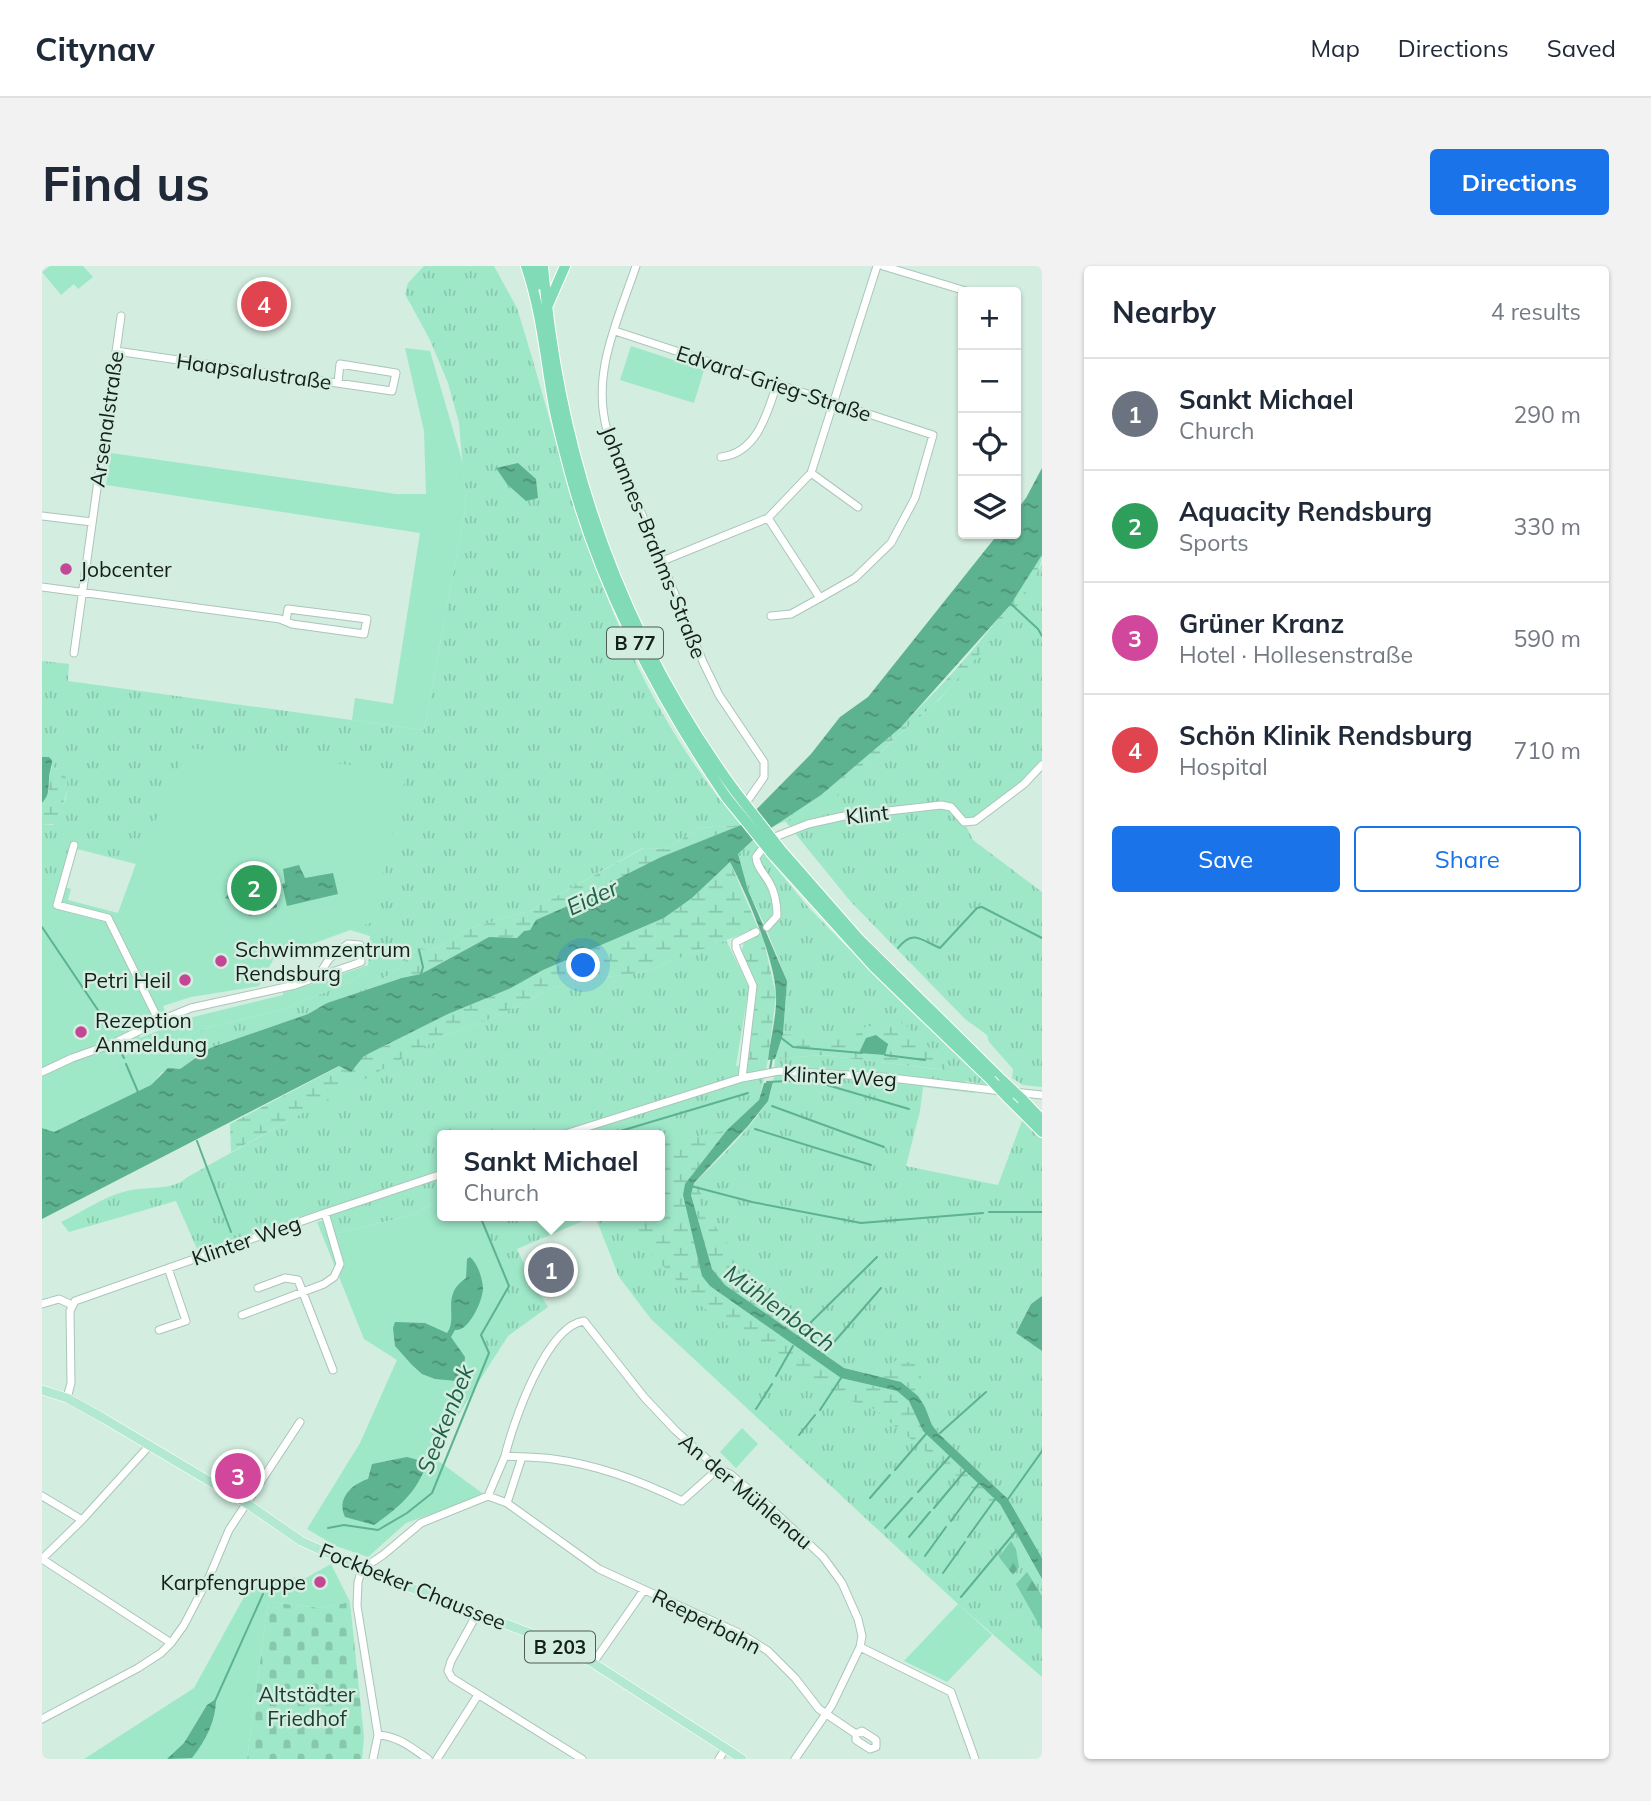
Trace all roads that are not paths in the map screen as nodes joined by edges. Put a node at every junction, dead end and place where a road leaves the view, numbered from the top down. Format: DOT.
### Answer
graph roads {
  1 [pos="526,266"];
  2 [pos="535,266"];
  3 [pos="543,266"];
  4 [pos="565,266"];
  5 [pos="636,266"];
  6 [pos="877,266"];
  7 [pos="883,266"];
  8 [pos="958,288"];
  9 [pos="547,308"];
  10 [pos="121,316"];
  11 [pos="540,320"];
  12 [pos="615,331"];
  13 [pos="116,351"];
  14 [pos="338,382"];
  15 [pos="777,384"];
  16 [pos="834,403"];
  17 [pos="721,457"];
  18 [pos="811,473"];
  19 [pos="858,507"];
  20 [pos="42,516"];
  21 [pos="768,518"];
  22 [pos="92,522"];
  23 [pos="660,562"];
  24 [pos="42,587"];
  25 [pos="82,593"];
  26 [pos="820,598"];
  27 [pos="771,616"];
  28 [pos="286,621"];
  29 [pos="74,653"];
  30 [pos="1042,765"];
  31 [pos="730,794"];
  32 [pos="731,811"];
  33 [pos="74,845"];
  34 [pos="777,853"];
  35 [pos="767,927"];
  36 [pos="756,932"];
  37 [pos="317,978"];
  38 [pos="159,1021"];
  39 [pos="42,1072"];
  40 [pos="742,1078"];
  41 [pos="1042,1095"];
  42 [pos="1042,1120"];
  43 [pos="578,1130"];
  44 [pos="1042,1132"];
  45 [pos="437,1176"];
  46 [pos="325,1213"];
  47 [pos="168,1268"];
  48 [pos="258,1288"];
  49 [pos="303,1293"];
  50 [pos="42,1304"];
  51 [pos="72,1305"];
  52 [pos="242,1315"];
  53 [pos="159,1330"];
  54 [pos="333,1370"];
  55 [pos="42,1390"];
  56 [pos="66,1398"];
  57 [pos="300,1422"];
  58 [pos="149,1446"];
  59 [pos="505,1455"];
  60 [pos="522,1457"];
  61 [pos="718,1469"];
  62 [pos="42,1496"];
  63 [pos="488,1496"];
  64 [pos="246,1503"];
  65 [pos="507,1503"];
  66 [pos="82,1520"];
  67 [pos="42,1559"];
  68 [pos="362,1569"];
  69 [pos="644,1590"];
  70 [pos="478,1612"];
  71 [pos="171,1643"];
  72 [pos="860,1647"];
  73 [pos="593,1663"];
  74 [pos="478,1695"];
  75 [pos="825,1715"];
  76 [pos="42,1719"];
  77 [pos="856,1734"];
  78 [pos="378,1735"];
  79 [pos="725,1749"];
  80 [pos="373,1759"];
  81 [pos="428,1759"];
  82 [pos="437,1759"];
  83 [pos="582,1759"];
  84 [pos="719,1759"];
  85 [pos="742,1759"];
  86 [pos="795,1759"];
  87 [pos="975,1759"];
  1 -- 11 [label="highway"];
  2 -- 11 [label="highway, B 77"];
  3 -- 9 [label="highway, B 77"];
  4 -- 9 [label="highway"];
  5 -- 12 [label="street, Johannes-Brahms-Straße"];
  6 -- 16 [label="street"];
  7 -- 8 [label="street"];
  9 -- 31 [label="highway, B 77"];
  10 -- 13 [label="street, Arsenalstraße"];
  11 -- 31 [label="highway, B 77"];
  12 -- 15 [label="street, Edvard-Grieg-Straße"];
  12 -- 23 [label="street, Johannes-Brahms-Straße"];
  13 -- 14 [label="street, Haapsalustraße"];
  13 -- 22 [label="street, Arsenalstraße"];
  14 -- 14 [label="street, Haapsalustraße"];
  15 -- 16 [label="street, Edvard-Grieg-Straße"];
  15 -- 17 [label="street"];
  16 -- 18 [label="street"];
  16 -- 26 [label="street, Edvard-Grieg-Straße"];
  18 -- 19 [label="street"];
  18 -- 21 [label="street"];
  20 -- 22 [label="street"];
  21 -- 23 [label="street"];
  21 -- 26 [label="street"];
  22 -- 25 [label="street, Arsenalstraße"];
  23 -- 32 [label="street, Johannes-Brahms-Straße"];
  24 -- 25 [label="street"];
  25 -- 28 [label="street"];
  25 -- 29 [label="street, Arsenalstraße"];
  26 -- 27 [label="street"];
  28 -- 28 [label="street"];
  30 -- 35 [label="street, Klint"];
  31 -- 34 [label="highway, B 77, bridge"];
  33 -- 38 [label="street"];
  34 -- 42 [label="highway, B 77, bridge"];
  34 -- 44 [label="highway, B 77, bridge"];
  36 -- 40 [label="street"];
  37 -- 37 [label="street"];
  37 -- 38 [label="street"];
  38 -- 39 [label="street"];
  40 -- 41 [label="street, Klinter Weg"];
  40 -- 43 [label="street, Klinter Weg"];
  45 -- 46 [label="street, Klinter Weg"];
  46 -- 47 [label="street, Klinter Weg"];
  46 -- 49 [label="street, Klinter Weg"];
  47 -- 51 [label="street, Klinter Weg"];
  47 -- 53 [label="street, Klinter Weg"];
  48 -- 49 [label="street"];
  49 -- 52 [label="street, Klinter Weg"];
  49 -- 54 [label="street"];
  50 -- 51 [label="street, Klinter Weg"];
  51 -- 56 [label="street"];
  55 -- 56 [label="main road, B 203"];
  56 -- 58 [label="main road, B 203"];
  57 -- 64 [label="street"];
  58 -- 64 [label="main road, B 203"];
  58 -- 66 [label="street"];
  59 -- 60 [label="street"];
  59 -- 61 [label="street, An der Mühlenau"];
  59 -- 63 [label="street"];
  60 -- 61 [label="street"];
  60 -- 65 [label="street"];
  61 -- 72 [label="street, An der Mühlenau"];
  62 -- 66 [label="street"];
  63 -- 65 [label="street, Reeperbahn"];
  63 -- 68 [label="street"];
  64 -- 68 [label="main road, Fockbeker Chaussee / B 203"];
  64 -- 71 [label="street"];
  65 -- 69 [label="street, Reeperbahn"];
  66 -- 67 [label="street"];
  67 -- 71 [label="street"];
  68 -- 70 [label="main road, Fockbeker Chaussee / B 203"];
  68 -- 78 [label="street"];
  69 -- 73 [label="street, Reeperbahn"];
  69 -- 75 [label="street, Reeperbahn"];
  70 -- 73 [label="main road, Fockbeker Chaussee / B 203"];
  70 -- 74 [label="street"];
  71 -- 76 [label="street"];
  72 -- 75 [label="street"];
  72 -- 87 [label="street"];
  73 -- 79 [label="main road, Fockbeker Chaussee / B 203"];
  74 -- 82 [label="street"];
  74 -- 83 [label="street"];
  75 -- 77 [label="street"];
  75 -- 86 [label="street"];
  78 -- 80 [label="street"];
  78 -- 81 [label="street"];
  79 -- 84 [label="street"];
  79 -- 85 [label="main road, Fockbeker Chaussee / B 203"];
}
